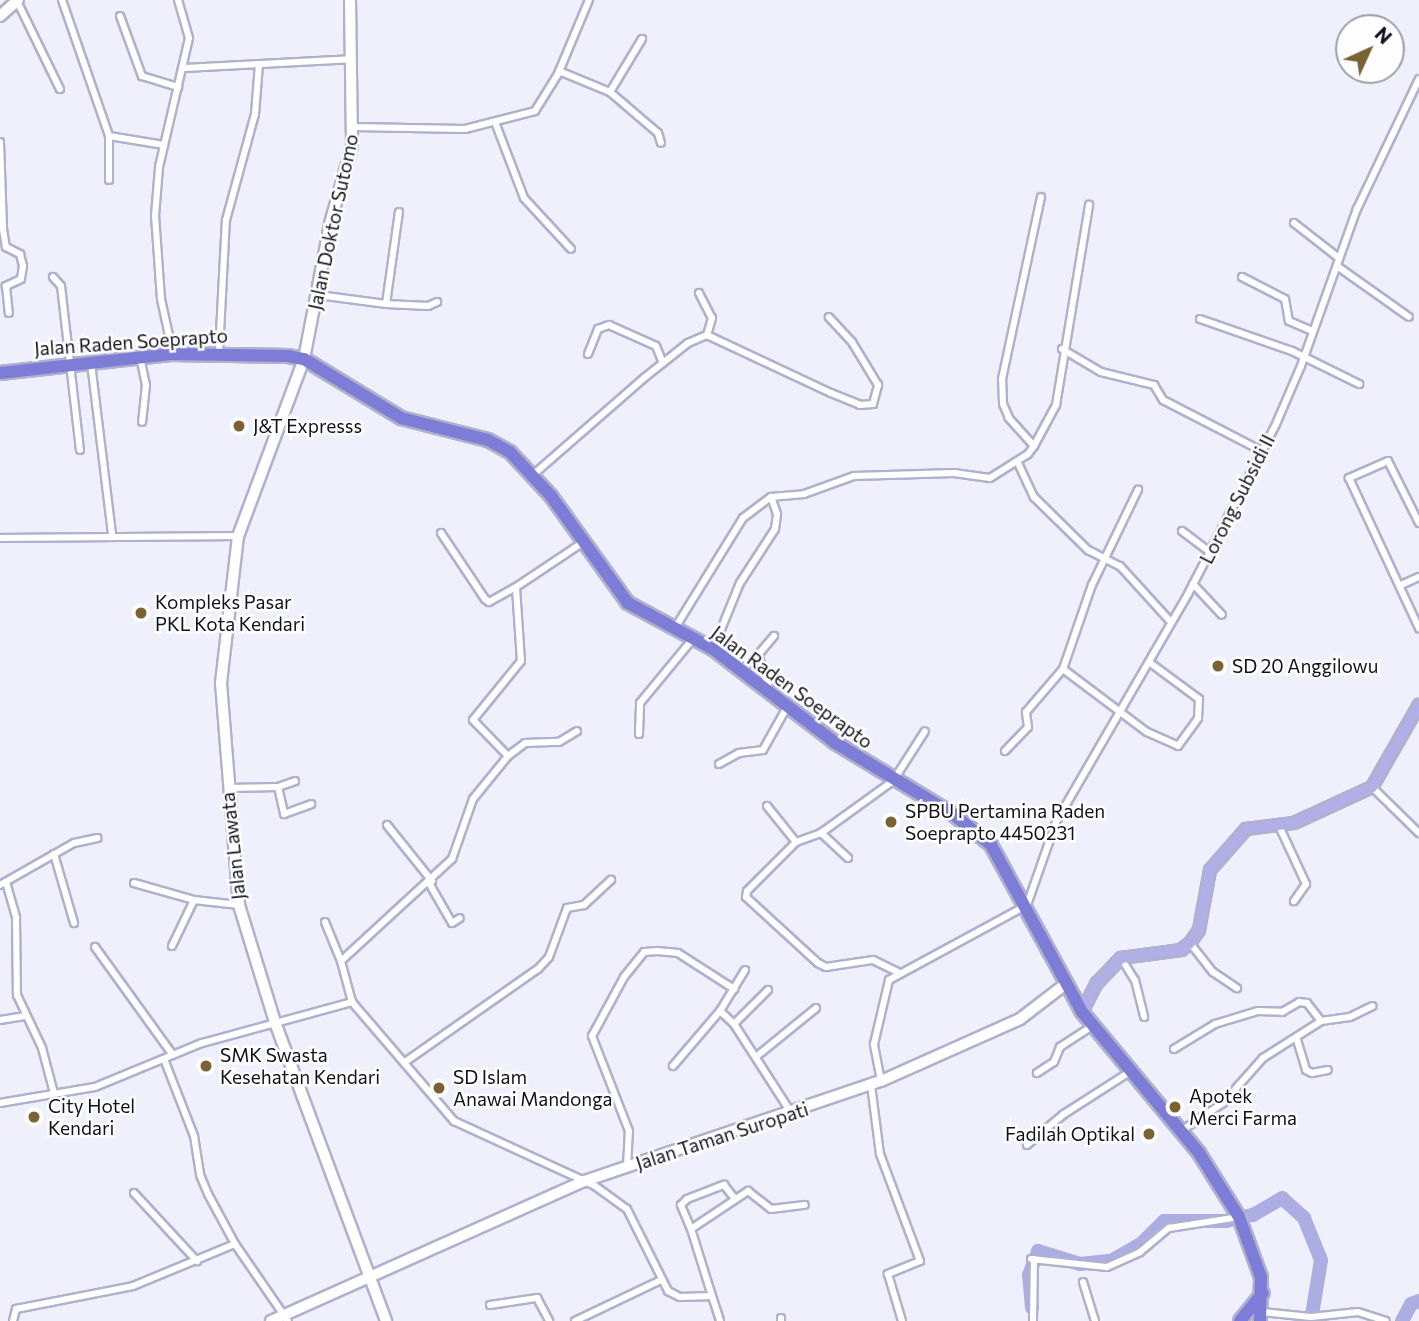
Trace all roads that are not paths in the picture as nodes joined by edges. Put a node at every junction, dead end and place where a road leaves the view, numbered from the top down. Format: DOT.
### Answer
graph roads {
  1 [pos="18,0"];
  2 [pos="62,0"];
  3 [pos="178,0"];
  4 [pos="350,0"];
  5 [pos="589,0"];
  6 [pos="0,16"];
  7 [pos="121,16"];
  8 [pos="642,39"];
  9 [pos="353,59"];
  10 [pos="259,64"];
  11 [pos="183,68"];
  12 [pos="559,71"];
  13 [pos="1419,79"];
  14 [pos="178,87"];
  15 [pos="60,89"];
  16 [pos="610,92"];
  17 [pos="1416,98"];
  18 [pos="495,122"];
  19 [pos="354,127"];
  20 [pos="109,136"];
  21 [pos="0,142"];
  22 [pos="661,142"];
  23 [pos="164,145"];
  24 [pos="109,180"];
  25 [pos="1041,197"];
  26 [pos="1089,205"];
  27 [pos="399,212"];
  28 [pos="1294,223"];
  29 [pos="571,249"];
  30 [pos="1339,258"];
  31 [pos="1337,266"];
  32 [pos="53,277"];
  33 [pos="1242,277"];
  34 [pos="699,293"];
  35 [pos="318,295"];
  36 [pos="436,302"];
  37 [pos="386,304"];
  38 [pos="9,313"];
  39 [pos="829,317"];
  40 [pos="1409,317"];
  41 [pos="1200,319"];
  42 [pos="1313,331"];
  43 [pos="707,335"];
  44 [pos="1062,349"];
  45 [pos="219,352"];
  46 [pos="173,354"];
  47 [pos="588,354"];
  48 [pos="140,357"];
  49 [pos="1304,358"];
  50 [pos="304,359"];
  51 [pos="91,360"];
  52 [pos="68,363"];
  53 [pos="663,363"];
  54 [pos="0,373"];
  55 [pos="1359,384"];
  56 [pos="142,422"];
  57 [pos="1034,446"];
  58 [pos="80,450"];
  59 [pos="1262,451"];
  60 [pos="1018,463"];
  61 [pos="534,474"];
  62 [pos="1138,490"];
  63 [pos="771,497"];
  64 [pos="1419,523"];
  65 [pos="1182,531"];
  66 [pos="441,533"];
  67 [pos="111,535"];
  68 [pos="238,536"];
  69 [pos="0,538"];
  70 [pos="582,542"];
  71 [pos="1210,552"];
  72 [pos="1105,558"];
  73 [pos="1419,577"];
  74 [pos="1193,584"];
  75 [pos="1401,585"];
  76 [pos="516,587"];
  77 [pos="1223,615"];
  78 [pos="1171,622"];
  79 [pos="1419,628"];
  80 [pos="674,630"];
  81 [pos="774,636"];
  82 [pos="692,640"];
  83 [pos="713,649"];
  84 [pos="1149,662"];
  85 [pos="1063,669"];
  86 [pos="769,690"];
  87 [pos="788,705"];
  88 [pos="1419,705"];
  89 [pos="1120,712"];
  90 [pos="577,731"];
  91 [pos="925,731"];
  92 [pos="639,734"];
  93 [pos="1006,751"];
  94 [pos="508,756"];
  95 [pos="719,764"];
  96 [pos="295,781"];
  97 [pos="893,781"];
  98 [pos="278,787"];
  99 [pos="227,788"];
  100 [pos="1372,788"];
  101 [pos="312,804"];
  102 [pos="767,806"];
  103 [pos="387,825"];
  104 [pos="1280,828"];
  105 [pos="821,833"];
  106 [pos="1419,833"];
  107 [pos="97,838"];
  108 [pos="796,842"];
  109 [pos="54,854"];
  110 [pos="848,858"];
  111 [pos="611,880"];
  112 [pos="431,882"];
  113 [pos="134,883"];
  114 [pos="3,884"];
  115 [pos="194,900"];
  116 [pos="1294,901"];
  117 [pos="239,905"];
  118 [pos="1027,905"];
  119 [pos="460,918"];
  120 [pos="325,922"];
  121 [pos="74,923"];
  122 [pos="1190,943"];
  123 [pos="172,946"];
  124 [pos="95,947"];
  125 [pos="1121,958"];
  126 [pos="341,961"];
  127 [pos="746,971"];
  128 [pos="898,972"];
  129 [pos="1067,983"];
  130 [pos="1237,988"];
  131 [pos="734,989"];
  132 [pos="768,990"];
  133 [pos="352,1002"];
  134 [pos="1373,1006"];
  135 [pos="816,1007"];
  136 [pos="720,1011"];
  137 [pos="1082,1012"];
  138 [pos="25,1016"];
  139 [pos="1144,1017"];
  140 [pos="0,1020"];
  141 [pos="1321,1021"];
  142 [pos="734,1024"];
  143 [pos="276,1026"];
  144 [pos="1092,1026"];
  145 [pos="1297,1040"];
  146 [pos="1174,1049"];
  147 [pos="173,1055"];
  148 [pos="757,1056"];
  149 [pos="164,1059"];
  150 [pos="405,1062"];
  151 [pos="673,1066"];
  152 [pos="1328,1070"];
  153 [pos="1131,1071"];
  154 [pos="1037,1073"];
  155 [pos="876,1083"];
  156 [pos="54,1093"];
  157 [pos="0,1103"];
  158 [pos="793,1114"];
  159 [pos="1181,1131"];
  160 [pos="1027,1145"];
  161 [pos="627,1167"];
  162 [pos="582,1182"];
  163 [pos="134,1193"];
  164 [pos="735,1199"];
  165 [pos="805,1205"];
  166 [pos="1240,1218"];
  167 [pos="691,1229"];
  168 [pos="235,1244"];
  169 [pos="197,1261"];
  170 [pos="368,1275"];
  171 [pos="661,1280"];
  172 [pos="1083,1282"];
  173 [pos="1263,1293"];
  174 [pos="712,1296"];
  175 [pos="490,1305"];
  176 [pos="1261,1316"];
  177 [pos="286,1318"];
  178 [pos="13,1321"];
  179 [pos="271,1321"];
  180 [pos="386,1321"];
  181 [pos="549,1321"];
  182 [pos="575,1321"];
  183 [pos="720,1321"];
  184 [pos="902,1321"];
  185 [pos="1033,1321"];
  186 [pos="1095,1321"];
  187 [pos="1240,1321"];
  188 [pos="1386,1321"];
  1 -- 6 [label="street"];
  1 -- 15 [label="street"];
  2 -- 20 [label="street"];
  3 -- 11 [label="street"];
  4 -- 9 [label="street, Jalan Doktor Sutomo"];
  5 -- 12 [label="street"];
  7 -- 14 [label="street"];
  8 -- 16 [label="street"];
  9 -- 10 [label="street"];
  9 -- 19 [label="street, Jalan Doktor Sutomo"];
  10 -- 11 [label="street"];
  10 -- 45 [label="street"];
  11 -- 14 [label="street"];
  12 -- 16 [label="street"];
  12 -- 18 [label="street"];
  13 -- 17 [label="street, Lorong Subsidi II"];
  14 -- 23 [label="street"];
  16 -- 22 [label="street"];
  17 -- 30 [label="street, Lorong Subsidi II"];
  18 -- 19 [label="street"];
  18 -- 29 [label="street"];
  19 -- 35 [label="street, Jalan Doktor Sutomo"];
  20 -- 23 [label="street"];
  20 -- 24 [label="street"];
  21 -- 38 [label="street"];
  23 -- 46 [label="street"];
  25 -- 57 [label="street"];
  26 -- 44 [label="street"];
  27 -- 37 [label="street"];
  28 -- 30 [label="street"];
  30 -- 31 [label="street, Lorong Subsidi II"];
  31 -- 40 [label="street"];
  31 -- 42 [label="street, Lorong Subsidi II"];
  32 -- 52 [label="street"];
  33 -- 42 [label="street"];
  34 -- 43 [label="street"];
  35 -- 37 [label="street"];
  35 -- 50 [label="street, Jalan Doktor Sutomo"];
  36 -- 37 [label="street"];
  39 -- 43 [label="street"];
  41 -- 49 [label="street"];
  42 -- 49 [label="street, Lorong Subsidi II"];
  43 -- 53 [label="street"];
  44 -- 57 [label="street"];
  44 -- 59 [label="street"];
  45 -- 46 [label="highway, Jalan Raden Soeprapto"];
  45 -- 50 [label="highway, Jalan Raden Soeprapto"];
  46 -- 48 [label="highway, Jalan Raden Soeprapto"];
  47 -- 53 [label="street"];
  48 -- 51 [label="highway, Jalan Raden Soeprapto"];
  48 -- 56 [label="street"];
  49 -- 55 [label="street"];
  49 -- 59 [label="street, Lorong Subsidi II"];
  50 -- 61 [label="highway, Jalan Raden Soeprapto"];
  50 -- 68 [label="street, Jalan Lawata"];
  51 -- 52 [label="highway, Jalan Raden Soeprapto"];
  51 -- 67 [label="street"];
  52 -- 54 [label="highway, Jalan Raden Soeprapto"];
  52 -- 58 [label="street"];
  53 -- 61 [label="street"];
  57 -- 60 [label="street"];
  59 -- 71 [label="street, Lorong Subsidi II"];
  60 -- 63 [label="street"];
  60 -- 72 [label="street"];
  61 -- 70 [label="highway, Jalan Raden Soeprapto"];
  62 -- 72 [label="street"];
  63 -- 80 [label="street"];
  63 -- 83 [label="street"];
  64 -- 75 [label="street"];
  65 -- 71 [label="street"];
  66 -- 76 [label="street"];
  67 -- 68 [label="street"];
  67 -- 69 [label="street"];
  68 -- 99 [label="street, Jalan Lawata"];
  70 -- 76 [label="street"];
  70 -- 80 [label="highway, Jalan Raden Soeprapto"];
  71 -- 74 [label="street, Lorong Subsidi II"];
  72 -- 78 [label="street"];
  72 -- 85 [label="street"];
  73 -- 75 [label="street"];
  74 -- 77 [label="street"];
  74 -- 78 [label="street, Lorong Subsidi II"];
  75 -- 79 [label="street"];
  76 -- 94 [label="street"];
  78 -- 84 [label="street, Lorong Subsidi II"];
  80 -- 82 [label="highway, Jalan Raden Soeprapto"];
  81 -- 86 [label="street"];
  82 -- 83 [label="highway, Jalan Raden Soeprapto"];
  82 -- 92 [label="street"];
  83 -- 86 [label="highway, Jalan Raden Soeprapto"];
  84 -- 89 [label="street, Lorong Subsidi II"];
  84 -- 89 [label="street"];
  85 -- 89 [label="street"];
  85 -- 93 [label="street"];
  86 -- 87 [label="highway, Jalan Raden Soeprapto"];
  87 -- 95 [label="street"];
  87 -- 97 [label="highway, Jalan Raden Soeprapto"];
  88 -- 100 [label="main road"];
  89 -- 118 [label="street, Lorong Subsidi II"];
  90 -- 94 [label="street"];
  91 -- 97 [label="street"];
  94 -- 112 [label="street"];
  96 -- 98 [label="street"];
  97 -- 105 [label="street"];
  97 -- 118 [label="highway, Jalan Raden Soeprapto"];
  98 -- 99 [label="street"];
  98 -- 101 [label="street"];
  99 -- 117 [label="street, Jalan Lawata"];
  100 -- 104 [label="main road"];
  100 -- 106 [label="street"];
  102 -- 108 [label="street"];
  103 -- 112 [label="street"];
  104 -- 116 [label="street"];
  104 -- 122 [label="main road"];
  105 -- 108 [label="street"];
  105 -- 110 [label="street"];
  107 -- 109 [label="street"];
  108 -- 128 [label="street"];
  109 -- 114 [label="street"];
  109 -- 121 [label="street"];
  111 -- 150 [label="street"];
  112 -- 119 [label="street"];
  112 -- 126 [label="street"];
  113 -- 115 [label="street"];
  114 -- 138 [label="street"];
  115 -- 117 [label="street"];
  115 -- 123 [label="street"];
  117 -- 143 [label="street, Jalan Lawata"];
  118 -- 128 [label="street"];
  118 -- 129 [label="highway, Jalan Raden Soeprapto"];
  120 -- 126 [label="street"];
  122 -- 125 [label="main road"];
  122 -- 130 [label="street"];
  124 -- 147 [label="street"];
  125 -- 137 [label="main road"];
  125 -- 139 [label="street"];
  126 -- 133 [label="street"];
  127 -- 131 [label="street"];
  128 -- 155 [label="street"];
  129 -- 137 [label="highway, Jalan Raden Soeprapto"];
  129 -- 155 [label="street, Jalan Taman Suropati"];
  131 -- 136 [label="street"];
  131 -- 161 [label="street"];
  132 -- 142 [label="street"];
  133 -- 143 [label="street"];
  133 -- 150 [label="street"];
  134 -- 141 [label="street"];
  135 -- 148 [label="street"];
  136 -- 142 [label="street"];
  136 -- 151 [label="street"];
  137 -- 144 [label="highway, Jalan Raden Soeprapto"];
  138 -- 140 [label="street"];
  138 -- 156 [label="street"];
  141 -- 145 [label="street"];
  141 -- 146 [label="street"];
  142 -- 148 [label="street"];
  143 -- 147 [label="street"];
  143 -- 170 [label="street, Jalan Lawata"];
  144 -- 153 [label="highway, Jalan Raden Soeprapto"];
  144 -- 154 [label="street"];
  145 -- 152 [label="street"];
  145 -- 159 [label="street"];
  147 -- 149 [label="street"];
  148 -- 158 [label="street"];
  149 -- 156 [label="street"];
  149 -- 168 [label="street"];
  150 -- 162 [label="street"];
  153 -- 159 [label="highway, Jalan Raden Soeprapto"];
  153 -- 160 [label="street"];
  155 -- 158 [label="street, Jalan Taman Suropati"];
  155 -- 184 [label="street"];
  156 -- 157 [label="street"];
  158 -- 161 [label="street, Jalan Taman Suropati"];
  159 -- 166 [label="highway, Jalan Raden Soeprapto"];
  161 -- 162 [label="street, Jalan Taman Suropati"];
  162 -- 170 [label="street, Jalan Taman Suropati"];
  162 -- 171 [label="street"];
  163 -- 169 [label="street"];
  164 -- 165 [label="street"];
  164 -- 167 [label="street"];
  164 -- 167 [label="street"];
  166 -- 173 [label="highway, Jalan Raden Soeprapto"];
  166 -- 185 [label="street"];
  167 -- 174 [label="street"];
  168 -- 169 [label="street"];
  168 -- 177 [label="street"];
  169 -- 178 [label="street"];
  170 -- 177 [label="street, Jalan Taman Suropati"];
  170 -- 180 [label="street, Jalan Lawata"];
  171 -- 174 [label="street"];
  171 -- 182 [label="street"];
  172 -- 186 [label="street"];
  173 -- 176 [label="highway, Jalan Raden Soeprapto"];
  173 -- 187 [label="highway"];
  174 -- 183 [label="street"];
  175 -- 181 [label="street"];
  176 -- 188 [label="street"];
  177 -- 179 [label="street, Jalan Taman Suropati"];
}
